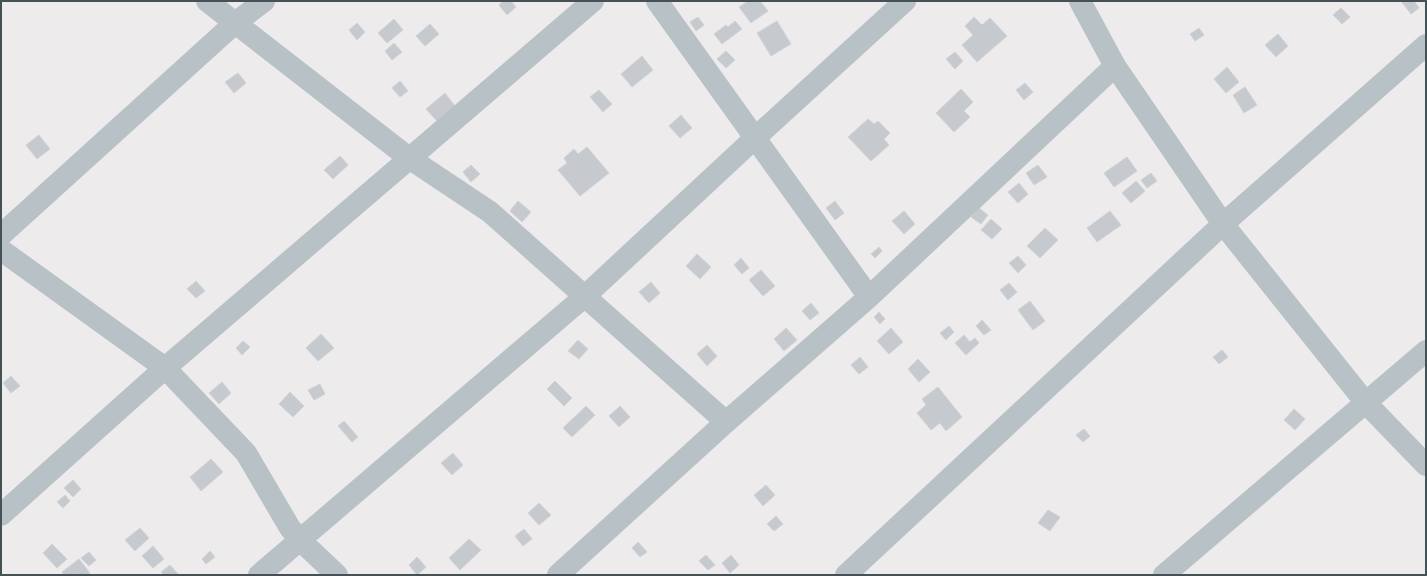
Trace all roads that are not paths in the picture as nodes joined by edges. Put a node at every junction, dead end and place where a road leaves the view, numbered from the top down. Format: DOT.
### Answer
graph roads {
  1 [pos="207,1"];
  2 [pos="264,1"];
  3 [pos="593,1"];
  4 [pos="657,1"];
  5 [pos="905,1"];
  6 [pos="1080,1"];
  7 [pos="235,23"];
  8 [pos="1426,45"];
  9 [pos="1115,66"];
  10 [pos="756,137"];
  11 [pos="409,158"];
  12 [pos="1223,224"];
  13 [pos="1,235"];
  14 [pos="1,250"];
  15 [pos="584,297"];
  16 [pos="869,297"];
  17 [pos="1426,351"];
  18 [pos="165,368"];
  19 [pos="1366,404"];
  20 [pos="726,422"];
  21 [pos="1426,465"];
  22 [pos="1,515"];
  23 [pos="300,540"];
  24 [pos="259,575"];
  25 [pos="337,575"];
  26 [pos="558,575"];
  27 [pos="846,575"];
  28 [pos="1164,575"];
  1 -- 7 [label="street"];
  2 -- 7 [label="street"];
  3 -- 11 [label="street"];
  4 -- 10 [label="street"];
  5 -- 10 [label="street"];
  6 -- 9 [label="street"];
  7 -- 11 [label="street"];
  7 -- 13 [label="street"];
  8 -- 12 [label="street"];
  9 -- 12 [label="street"];
  9 -- 16 [label="street"];
  10 -- 15 [label="street"];
  10 -- 16 [label="street"];
  11 -- 15 [label="street"];
  11 -- 18 [label="street"];
  12 -- 19 [label="street"];
  12 -- 27 [label="street"];
  14 -- 18 [label="street"];
  15 -- 20 [label="street"];
  15 -- 23 [label="street"];
  16 -- 20 [label="street"];
  17 -- 19 [label="street"];
  18 -- 22 [label="street"];
  18 -- 23 [label="street"];
  19 -- 21 [label="street"];
  19 -- 28 [label="street"];
  20 -- 26 [label="street"];
  23 -- 24 [label="street"];
  23 -- 25 [label="street"];
}
